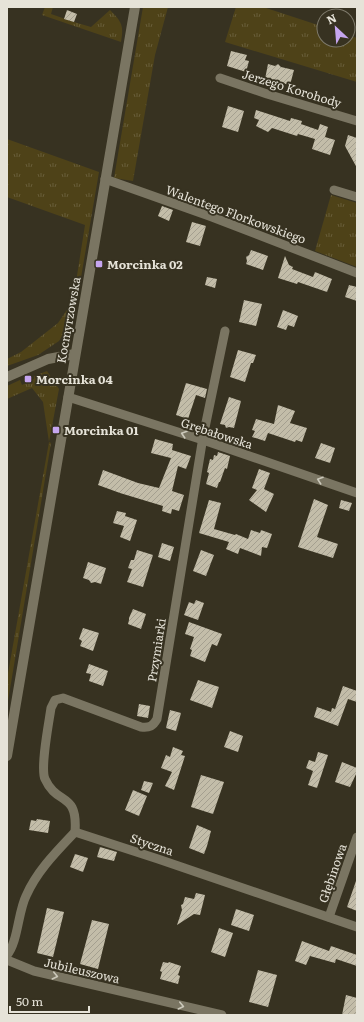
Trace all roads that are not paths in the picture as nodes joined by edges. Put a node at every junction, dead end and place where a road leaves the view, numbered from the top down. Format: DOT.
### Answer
graph roads {
  1 [pos="135,7"];
  2 [pos="220,78"];
  3 [pos="357,121"];
  4 [pos="105,179"];
  5 [pos="334,190"];
  6 [pos="357,197"];
  7 [pos="357,272"];
  8 [pos="225,331"];
  9 [pos="75,354"];
  10 [pos="7,377"];
  11 [pos="68,397"];
  12 [pos="203,440"];
  13 [pos="357,493"];
  14 [pos="7,756"];
  15 [pos="74,832"];
  16 [pos="357,837"];
  17 [pos="329,917"];
  18 [pos="357,927"];
  19 [pos="7,955"];
  20 [pos="7,960"];
  21 [pos="222,1015"];
  1 -- 4 [label="main road, Kocmyrzowska"];
  2 -- 3 [label="street, Jerzego Korohody"];
  4 -- 7 [label="street, Walentego Florkowskiego"];
  4 -- 9 [label="main road, Kocmyrzowska"];
  5 -- 6 [label="street"];
  8 -- 12 [label="street, Przymiarki"];
  9 -- 10 [label="main road"];
  9 -- 11 [label="main road, Kocmyrzowska"];
  12 -- 11 [label="street, Grębałowska, one-way"];
  11 -- 14 [label="main road, Kocmyrzowska"];
  13 -- 12 [label="street, Grębałowska, one-way"];
  12 -- 15 [label="street, Przymiarki"];
  15 -- 17 [label="street, Styczna"];
  15 -- 19 [label="street"];
  16 -- 17 [label="street, Głębinowa"];
  17 -- 18 [label="street, Styczna"];
  20 -- 21 [label="street, Jubileuszowa, one-way"];
}
